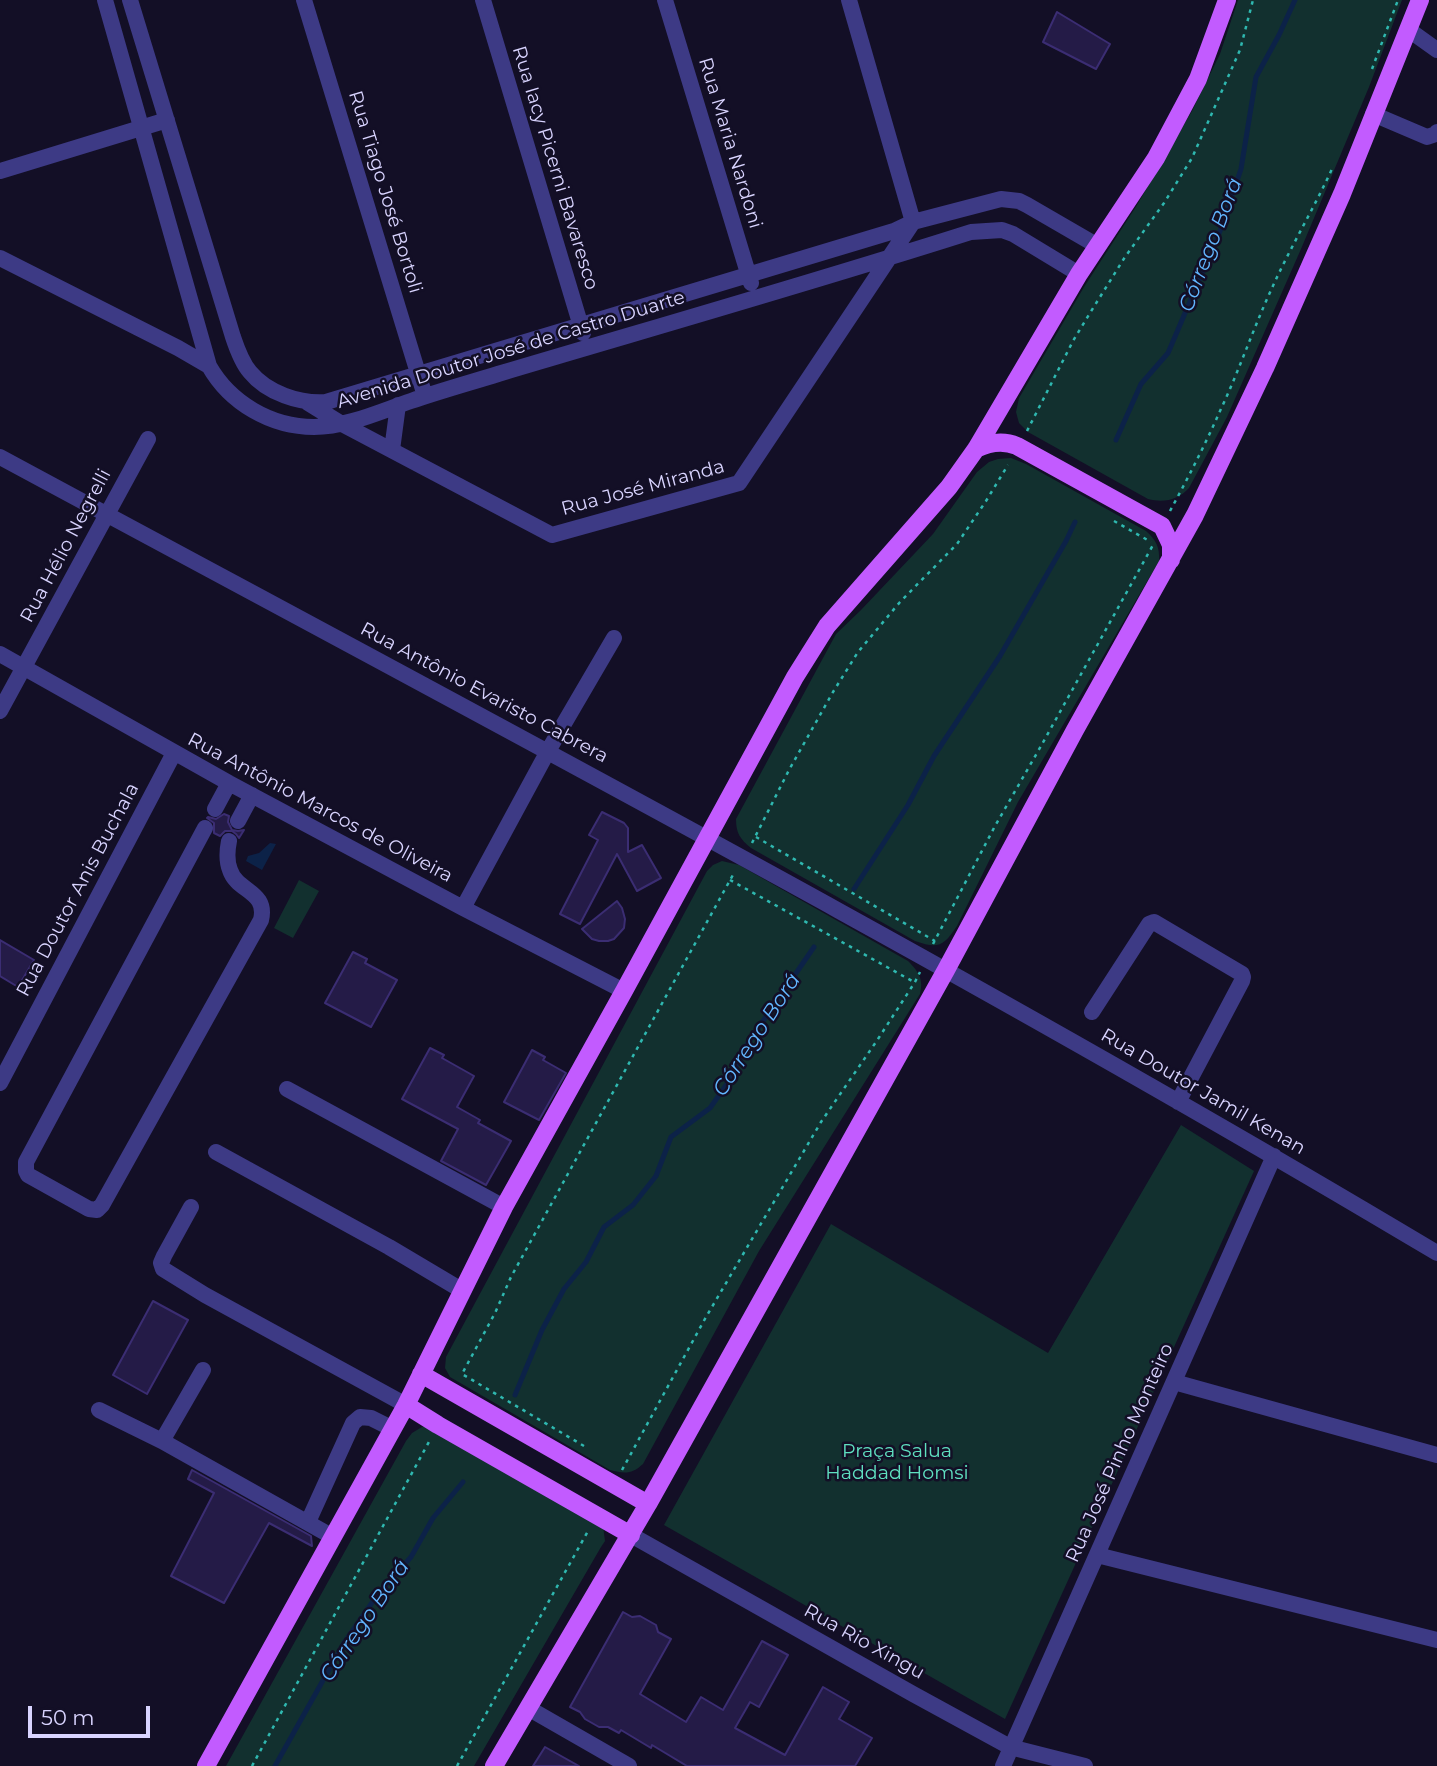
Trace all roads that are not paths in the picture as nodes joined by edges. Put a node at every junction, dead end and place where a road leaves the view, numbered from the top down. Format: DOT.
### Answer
graph roads {
  1 [pos="106,0"];
  2 [pos="130,0"];
  3 [pos="304,0"];
  4 [pos="483,0"];
  5 [pos="665,0"];
  6 [pos="849,0"];
  7 [pos="1227,0"];
  8 [pos="1420,0"];
  9 [pos="1409,30"];
  10 [pos="1437,50"];
  11 [pos="1373,114"];
  12 [pos="167,120"];
  13 [pos="142,127"];
  14 [pos="1437,131"];
  15 [pos="0,171"];
  16 [pos="1001,199"];
  17 [pos="913,222"];
  18 [pos="1002,230"];
  19 [pos="1096,245"];
  20 [pos="888,257"];
  21 [pos="0,258"];
  22 [pos="1079,274"];
  23 [pos="748,275"];
  24 [pos="755,299"];
  25 [pos="580,325"];
  26 [pos="233,337"];
  27 [pos="202,344"];
  28 [pos="588,347"];
  29 [pos="178,348"];
  30 [pos="209,366"];
  31 [pos="418,374"];
  32 [pos="425,396"];
  33 [pos="306,402"];
  34 [pos="398,405"];
  35 [pos="1003,406"];
  36 [pos="342,424"];
  37 [pos="148,439"];
  38 [pos="1017,446"];
  39 [pos="976,449"];
  40 [pos="392,450"];
  41 [pos="0,457"];
  42 [pos="107,514"];
  43 [pos="1195,515"];
  44 [pos="1163,526"];
  45 [pos="1171,560"];
  46 [pos="614,638"];
  47 [pos="0,654"];
  48 [pos="24,667"];
  49 [pos="0,711"];
  50 [pos="548,751"];
  51 [pos="174,753"];
  52 [pos="229,783"];
  53 [pos="252,795"];
  54 [pos="215,809"];
  55 [pos="238,821"];
  56 [pos="707,838"];
  57 [pos="228,847"];
  58 [pos="463,908"];
  59 [pos="946,970"];
  60 [pos="624,991"];
  61 [pos="1092,1012"];
  62 [pos="0,1083"];
  63 [pos="287,1089"];
  64 [pos="1178,1102"];
  65 [pos="216,1152"];
  66 [pos="1274,1156"];
  67 [pos="191,1207"];
  68 [pos="504,1207"];
  69 [pos="1437,1253"];
  70 [pos="463,1292"];
  71 [pos="203,1370"];
  72 [pos="421,1374"];
  73 [pos="1174,1382"];
  74 [pos="406,1405"];
  75 [pos="99,1410"];
  76 [pos="393,1429"];
  77 [pos="162,1441"];
  78 [pos="1437,1455"];
  79 [pos="288,1502"];
  80 [pos="648,1504"];
  81 [pos="310,1518"];
  82 [pos="631,1535"];
  83 [pos="333,1537"];
  84 [pos="1097,1555"];
  85 [pos="1437,1640"];
  86 [pos="528,1707"];
  87 [pos="1010,1747"];
  88 [pos="206,1766"];
  89 [pos="494,1766"];
  90 [pos="629,1766"];
  91 [pos="1003,1766"];
  92 [pos="1085,1766"];
  1 -- 13 [label="street, Avenida Doutor José de Castro Duarte"];
  2 -- 12 [label="street, Avenida Doutor José de Castro Duarte"];
  3 -- 31 [label="street, Rua Tiago José Bortoli"];
  4 -- 25 [label="street, Rua Iacy Picerni Bavaresco"];
  5 -- 23 [label="street, Rua Maria Nardoni"];
  6 -- 17 [label="street"];
  7 -- 19 [label="main road"];
  8 -- 9 [label="main road"];
  9 -- 10 [label="street"];
  9 -- 11 [label="main road"];
  11 -- 14 [label="street"];
  11 -- 43 [label="main road"];
  12 -- 13 [label="street"];
  12 -- 26 [label="street, Avenida Doutor José de Castro Duarte"];
  13 -- 15 [label="street"];
  13 -- 27 [label="street, Avenida Doutor José de Castro Duarte"];
  16 -- 17 [label="street, Avenida Doutor José de Castro Duarte"];
  16 -- 18 [label="street"];
  16 -- 19 [label="street"];
  17 -- 20 [label="street, Rua José Miranda"];
  17 -- 23 [label="street, Avenida Doutor José de Castro Duarte"];
  18 -- 20 [label="street, Avenida Doutor José de Castro Duarte"];
  18 -- 22 [label="street"];
  19 -- 22 [label="main road"];
  20 -- 24 [label="street, Avenida Doutor José de Castro Duarte"];
  20 -- 40 [label="street, Rua José Miranda"];
  21 -- 29 [label="street"];
  22 -- 35 [label="main road"];
  23 -- 24 [label="street, Rua Maria Nardoni"];
  23 -- 25 [label="street, Avenida Doutor José de Castro Duarte"];
  24 -- 28 [label="street, Avenida Doutor José de Castro Duarte"];
  25 -- 28 [label="street, Rua Iacy Picerni Bavaresco"];
  25 -- 31 [label="street, Avenida Doutor José de Castro Duarte"];
  26 -- 27 [label="street"];
  26 -- 33 [label="street, Avenida Doutor José de Castro Duarte"];
  27 -- 29 [label="street"];
  27 -- 30 [label="street, Avenida Doutor José de Castro Duarte"];
  28 -- 32 [label="street, Avenida Doutor José de Castro Duarte"];
  29 -- 30 [label="street"];
  30 -- 36 [label="street, Avenida Doutor José de Castro Duarte"];
  31 -- 32 [label="street, Rua Tiago José Bortoli"];
  31 -- 33 [label="street, Avenida Doutor José de Castro Duarte"];
  32 -- 34 [label="street, Avenida Doutor José de Castro Duarte"];
  33 -- 36 [label="street, Rua José Miranda"];
  34 -- 36 [label="street, Avenida Doutor José de Castro Duarte"];
  34 -- 40 [label="street"];
  35 -- 38 [label="main road"];
  35 -- 39 [label="main road"];
  36 -- 40 [label="street, Rua José Miranda"];
  37 -- 42 [label="street, Rua Hélio Negrelli"];
  38 -- 39 [label="main road"];
  38 -- 44 [label="main road"];
  39 -- 56 [label="main road"];
  41 -- 42 [label="street, Rua Antônio Evaristo Cabrera"];
  42 -- 48 [label="street, Rua Hélio Negrelli"];
  42 -- 50 [label="street, Rua Antônio Evaristo Cabrera"];
  43 -- 44 [label="main road"];
  43 -- 45 [label="main road"];
  44 -- 45 [label="main road"];
  45 -- 59 [label="main road"];
  46 -- 50 [label="street"];
  47 -- 48 [label="street, Rua Antônio Marcos de Oliveira"];
  48 -- 49 [label="street, Rua Hélio Negrelli"];
  48 -- 51 [label="street, Rua Antônio Marcos de Oliveira"];
  50 -- 56 [label="street, Rua Antônio Evaristo Cabrera"];
  50 -- 58 [label="street"];
  51 -- 52 [label="street, Rua Antônio Marcos de Oliveira"];
  51 -- 62 [label="street, Rua Doutor Anis Buchala"];
  52 -- 53 [label="street, Rua Antônio Marcos de Oliveira"];
  52 -- 54 [label="street"];
  53 -- 55 [label="street"];
  53 -- 58 [label="street, Rua Antônio Marcos de Oliveira"];
  56 -- 59 [label="street, Rua Antônio Evaristo Cabrera"];
  56 -- 60 [label="main road"];
  57 -- 57 [label="street"];
  58 -- 60 [label="street, Rua Antônio Marcos de Oliveira"];
  59 -- 64 [label="street, Rua Doutor Jamil Kenan"];
  59 -- 80 [label="main road"];
  60 -- 68 [label="main road"];
  61 -- 64 [label="street"];
  63 -- 68 [label="street"];
  64 -- 66 [label="street, Rua Doutor Jamil Kenan"];
  65 -- 70 [label="street"];
  66 -- 69 [label="street, Rua Doutor Jamil Kenan"];
  66 -- 73 [label="street, Rua José Pinho Monteiro"];
  67 -- 74 [label="street"];
  68 -- 70 [label="main road"];
  70 -- 72 [label="main road"];
  71 -- 77 [label="street"];
  72 -- 74 [label="main road"];
  72 -- 80 [label="main road"];
  73 -- 78 [label="street"];
  73 -- 84 [label="street, Rua José Pinho Monteiro"];
  74 -- 76 [label="main road"];
  74 -- 82 [label="main road"];
  75 -- 77 [label="street"];
  76 -- 81 [label="street"];
  76 -- 83 [label="main road"];
  77 -- 81 [label="street"];
  79 -- 81 [label="street"];
  80 -- 82 [label="main road"];
  81 -- 83 [label="street"];
  82 -- 86 [label="main road"];
  82 -- 87 [label="street, Rua Rio Xingu"];
  83 -- 88 [label="main road"];
  84 -- 85 [label="street"];
  84 -- 87 [label="street, Rua José Pinho Monteiro"];
  86 -- 89 [label="main road"];
  86 -- 90 [label="street"];
  87 -- 91 [label="street, Rua José Pinho Monteiro"];
  87 -- 92 [label="street, Rua Rio Xingu"];
}
